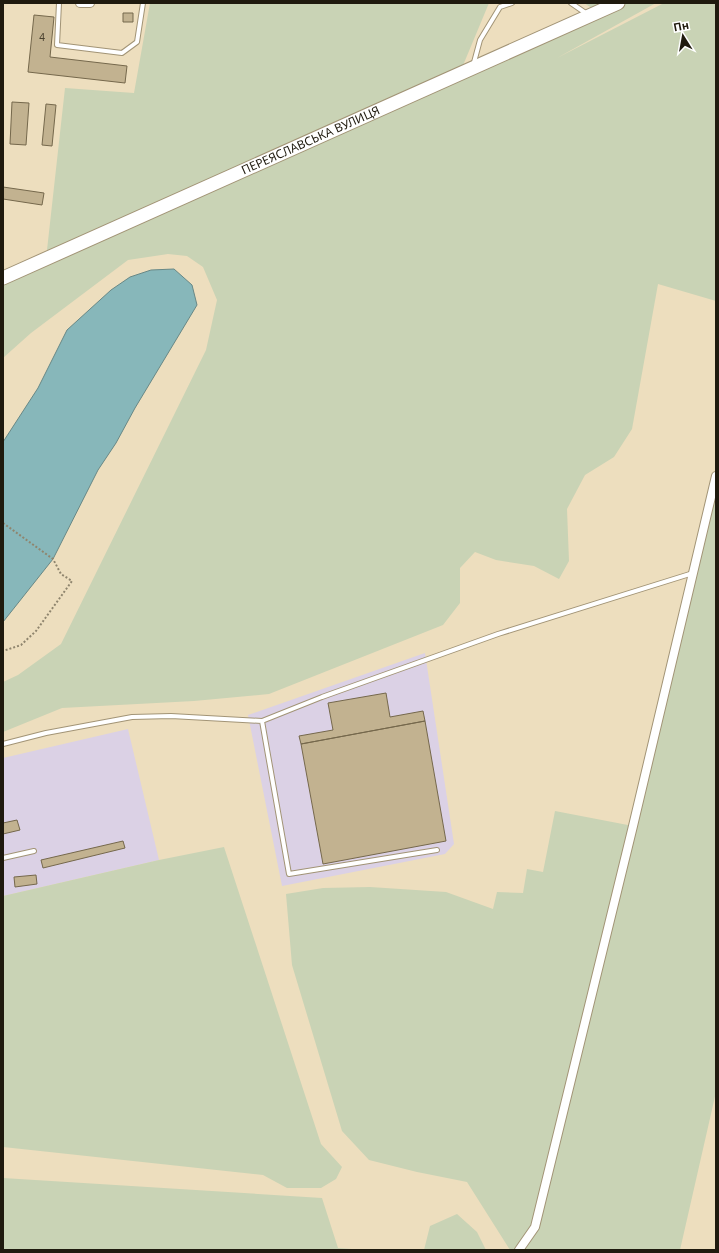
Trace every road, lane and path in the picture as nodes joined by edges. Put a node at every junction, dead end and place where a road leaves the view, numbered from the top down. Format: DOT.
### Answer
graph roads {
  1 [pos="59,3"];
  2 [pos="80,3"];
  3 [pos="90,3"];
  4 [pos="143,3"];
  5 [pos="512,3"];
  6 [pos="571,3"];
  7 [pos="618,3"];
  8 [pos="591,16"];
  9 [pos="471,70"];
  10 [pos="3,278"];
  11 [pos="716,476"];
  12 [pos="3,522"];
  13 [pos="693,573"];
  14 [pos="3,651"];
  15 [pos="262,721"];
  16 [pos="3,744"];
  17 [pos="437,850"];
  18 [pos="34,851"];
  19 [pos="3,858"];
  20 [pos="519,1250"];
  1 -- 4 [label="lane"];
  2 -- 3 [label="street"];
  5 -- 9 [label="lane"];
  6 -- 8 [label="lane"];
  7 -- 8 [label="main road, ПЕРЕЯСЛАВСЬКА ВУЛИЦЯ"];
  8 -- 9 [label="main road, ПЕРЕЯСЛАВСЬКА ВУЛИЦЯ"];
  9 -- 10 [label="main road, ПЕРЕЯСЛАВСЬКА ВУЛИЦЯ"];
  11 -- 13 [label="street"];
  12 -- 14 [label="path"];
  13 -- 15 [label="lane"];
  13 -- 20 [label="street"];
  15 -- 16 [label="lane"];
  15 -- 17 [label="lane"];
  18 -- 19 [label="lane"];
}
